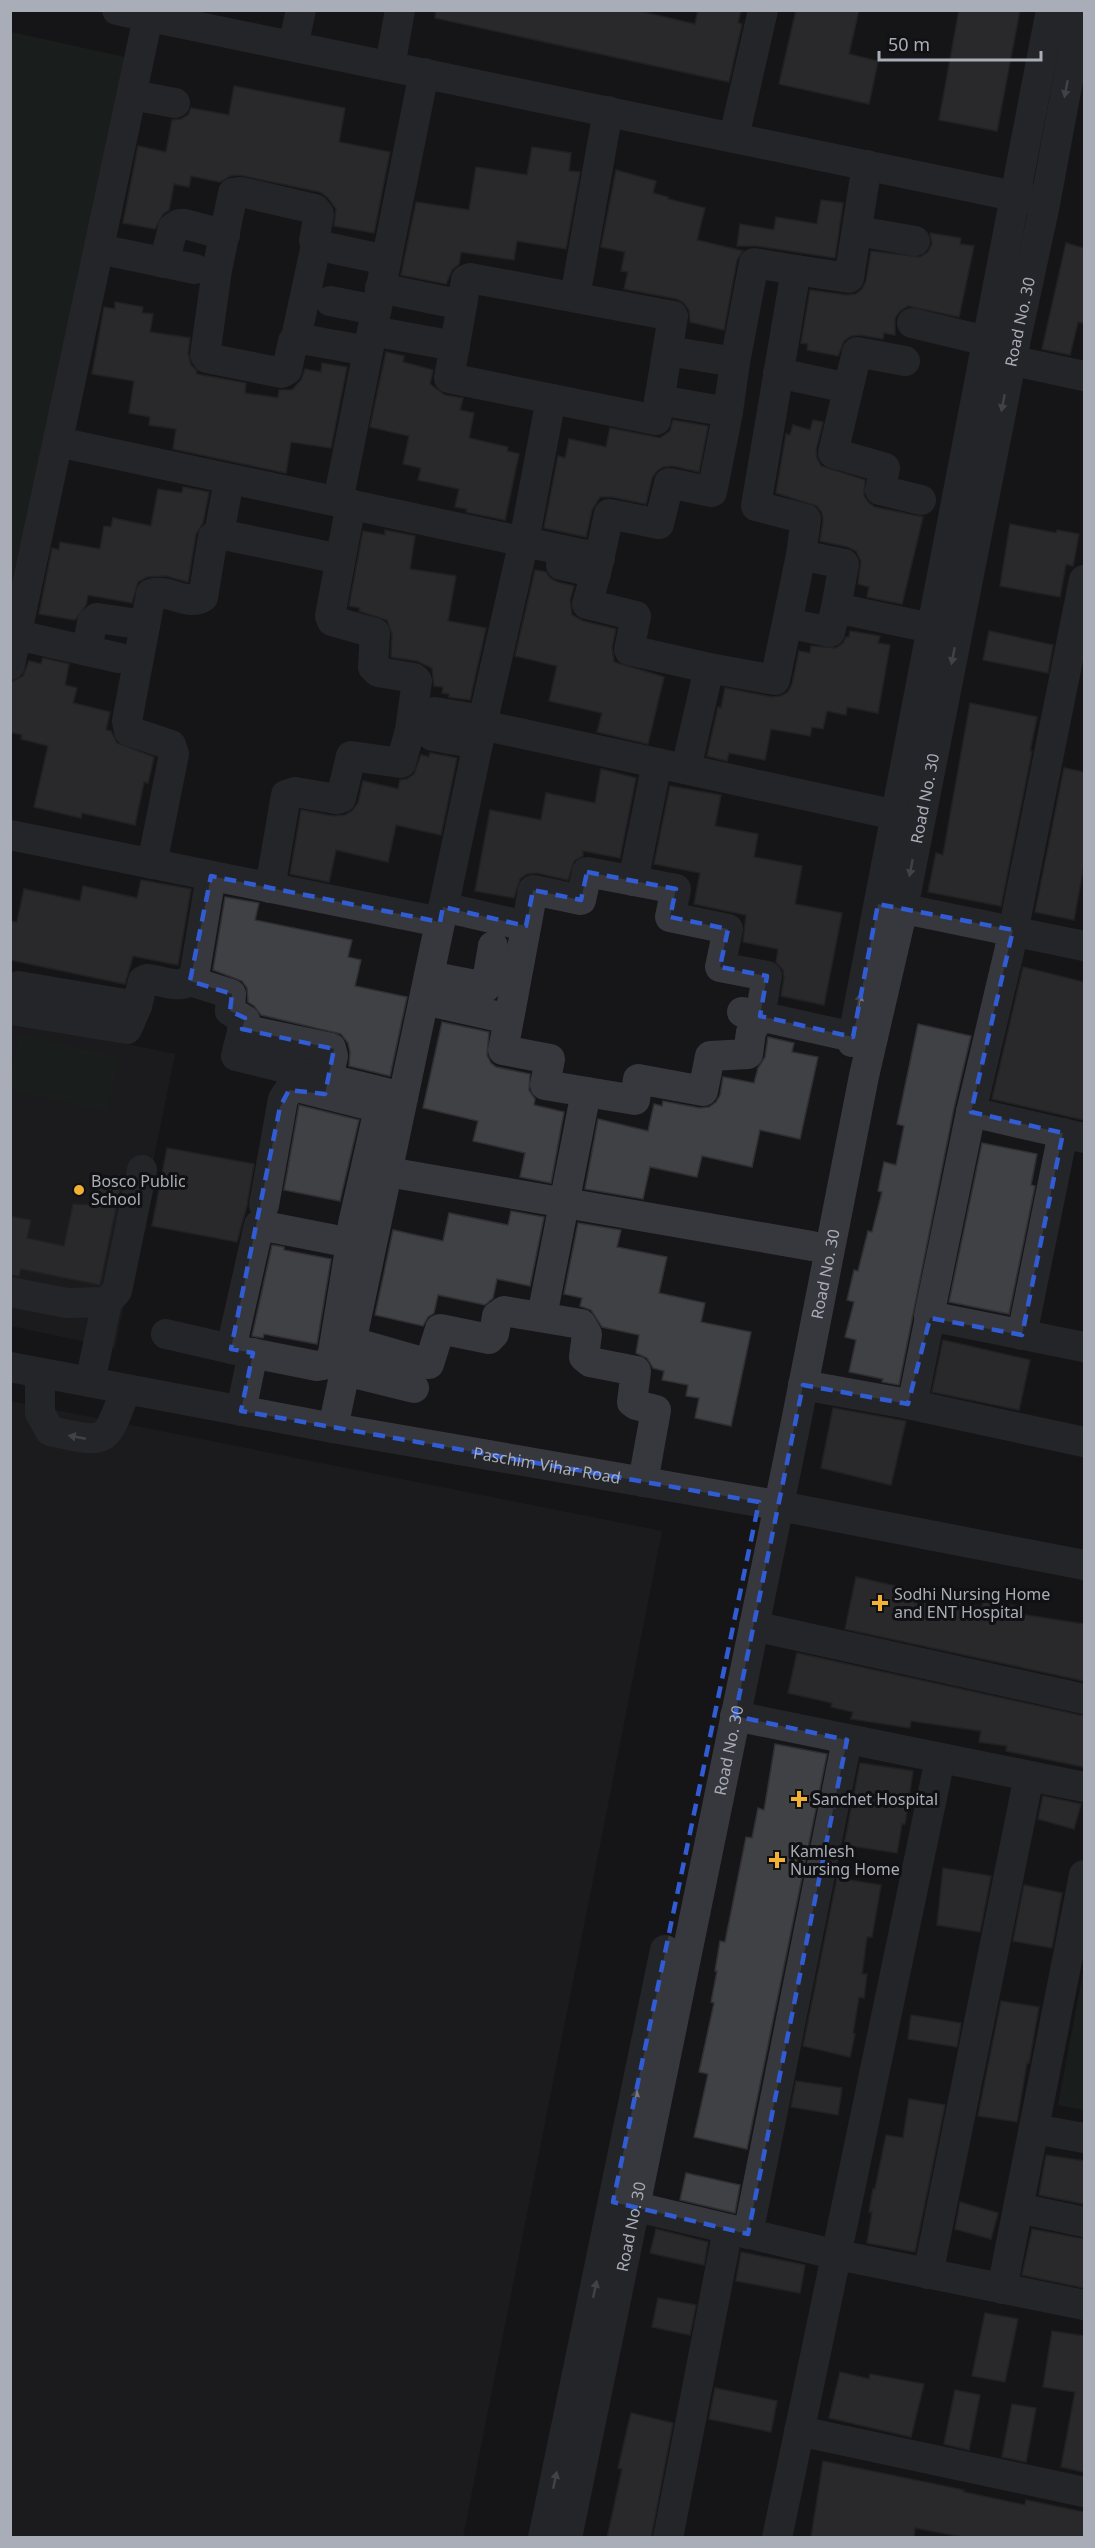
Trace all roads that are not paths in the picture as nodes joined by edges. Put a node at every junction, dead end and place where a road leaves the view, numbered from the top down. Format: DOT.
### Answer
graph roads {
  1 [pos="117,10"];
  2 [pos="301,10"];
  3 [pos="400,10"];
  4 [pos="763,10"];
  5 [pos="1051,10"];
  6 [pos="1081,10"];
  7 [pos="148,17"];
  8 [pos="293,46"];
  9 [pos="390,66"];
  10 [pos="424,73"];
  11 [pos="132,94"];
  12 [pos="175,103"];
  13 [pos="608,111"];
  14 [pos="734,137"];
  15 [pos="867,165"];
  16 [pos="1015,195"];
  17 [pos="1045,204"];
  18 [pos="857,231"];
  19 [pos="225,235"];
  20 [pos="915,241"];
  21 [pos="316,245"];
  22 [pos="99,249"];
  23 [pos="164,263"];
  24 [pos="195,269"];
  25 [pos="796,270"];
  26 [pos="575,297"];
  27 [pos="330,301"];
  28 [pos="462,306"];
  29 [pos="377,308"];
  30 [pos="912,323"];
  31 [pos="296,338"];
  32 [pos="455,346"];
  33 [pos="668,351"];
  34 [pos="994,352"];
  35 [pos="905,362"];
  36 [pos="735,363"];
  37 [pos="778,373"];
  38 [pos="1084,376"];
  39 [pos="848,388"];
  40 [pos="551,399"];
  41 [pos="659,400"];
  42 [pos="728,412"];
  43 [pos="58,442"];
  44 [pos="229,480"];
  45 [pos="921,500"];
  46 [pos="344,503"];
  47 [pos="219,534"];
  48 [pos="522,548"];
  49 [pos="801,555"];
  50 [pos="340,559"];
  51 [pos="598,566"];
  52 [pos="1084,580"];
  53 [pos="836,608"];
  54 [pos="942,618"];
  55 [pos="787,623"];
  56 [pos="145,625"];
  57 [pos="17,635"];
  58 [pos="87,651"];
  59 [pos="119,658"];
  60 [pos="10,665"];
  61 [pos="699,665"];
  62 [pos="419,721"];
  63 [pos="481,730"];
  64 [pos="670,766"];
  65 [pos="896,815"];
  66 [pos="10,835"];
  67 [pos="152,864"];
  68 [pos="211,876"];
  69 [pos="633,881"];
  70 [pos="270,888"];
  71 [pos="890,906"];
  72 [pos="442,915"];
  73 [pos="526,926"];
  74 [pos="1014,930"];
  75 [pos="493,946"];
  76 [pos="1084,946"];
  77 [pos="190,981"];
  78 [pos="426,988"];
  79 [pos="749,1006"];
  80 [pos="11,1010"];
  81 [pos="509,1018"];
  82 [pos="853,1037"];
  83 [pos="736,1044"];
  84 [pos="586,1092"];
  85 [pos="403,1097"];
  86 [pos="971,1112"];
  87 [pos="1074,1136"];
  88 [pos="142,1170"];
  89 [pos="388,1172"];
  90 [pos="565,1203"];
  91 [pos="261,1215"];
  92 [pos="359,1235"];
  93 [pos="812,1246"];
  94 [pos="10,1292"];
  95 [pos="107,1302"];
  96 [pos="542,1316"];
  97 [pos="930,1317"];
  98 [pos="166,1334"];
  99 [pos="1022,1335"];
  100 [pos="352,1342"];
  101 [pos="1084,1347"];
  102 [pos="242,1351"];
  103 [pos="10,1367"];
  104 [pos="345,1371"];
  105 [pos="40,1373"];
  106 [pos="90,1382"];
  107 [pos="803,1385"];
  108 [pos="414,1388"];
  109 [pos="126,1389"];
  110 [pos="908,1404"];
  111 [pos="241,1411"];
  112 [pos="333,1428"];
  113 [pos="1084,1442"];
  114 [pos="643,1482"];
  115 [pos="769,1504"];
  116 [pos="1084,1565"];
  117 [pos="754,1626"];
  118 [pos="1084,1699"];
  119 [pos="735,1716"];
  120 [pos="847,1740"];
  121 [pos="940,1759"];
  122 [pos="1029,1776"];
  123 [pos="1084,1787"];
  124 [pos="1084,1875"];
  125 [pos="1034,2129"];
  126 [pos="1084,2138"];
  127 [pos="623,2204"];
  128 [pos="1018,2208"];
  129 [pos="1084,2222"];
  130 [pos="738,2231"];
  131 [pos="838,2255"];
  132 [pos="928,2274"];
  133 [pos="1002,2289"];
  134 [pos="1084,2305"];
  135 [pos="582,2407"];
  136 [pos="799,2431"];
  137 [pos="1084,2492"];
  138 [pos="543,2538"];
  139 [pos="567,2538"];
  140 [pos="669,2538"];
  141 [pos="777,2538"];
  1 -- 7 [label="street"];
  2 -- 8 [label="street"];
  3 -- 9 [label="street"];
  4 -- 14 [label="street"];
  5 -- 16 [label="street, Road No. 30"];
  6 -- 17 [label="street, Road No. 30, one-way"];
  7 -- 8 [label="street"];
  7 -- 11 [label="street"];
  8 -- 9 [label="street"];
  9 -- 10 [label="street"];
  10 -- 13 [label="street"];
  10 -- 29 [label="street"];
  11 -- 12 [label="street"];
  11 -- 22 [label="street"];
  13 -- 14 [label="street"];
  13 -- 26 [label="street"];
  14 -- 15 [label="street"];
  15 -- 16 [label="street"];
  15 -- 18 [label="street"];
  16 -- 17 [label="street"];
  16 -- 34 [label="street, Road No. 30"];
  17 -- 34 [label="street, Road No. 30"];
  18 -- 20 [label="street"];
  18 -- 25 [label="street"];
  19 -- 21 [label="street"];
  19 -- 23 [label="street"];
  19 -- 31 [label="street"];
  21 -- 29 [label="street"];
  21 -- 31 [label="street"];
  22 -- 23 [label="street"];
  22 -- 43 [label="street"];
  23 -- 24 [label="street"];
  25 -- 36 [label="street"];
  25 -- 37 [label="street"];
  26 -- 28 [label="street"];
  26 -- 33 [label="street"];
  27 -- 29 [label="street"];
  28 -- 29 [label="street"];
  28 -- 32 [label="street"];
  29 -- 31 [label="street"];
  29 -- 32 [label="street"];
  29 -- 46 [label="street"];
  30 -- 34 [label="street"];
  32 -- 40 [label="street"];
  33 -- 36 [label="street"];
  33 -- 41 [label="street"];
  34 -- 38 [label="street"];
  34 -- 54 [label="street, Road No. 30"];
  35 -- 39 [label="street"];
  36 -- 42 [label="street"];
  37 -- 39 [label="street"];
  37 -- 49 [label="street"];
  39 -- 45 [label="street"];
  40 -- 41 [label="street"];
  40 -- 48 [label="street"];
  41 -- 42 [label="street"];
  42 -- 51 [label="street"];
  43 -- 44 [label="street"];
  43 -- 57 [label="street"];
  44 -- 46 [label="street"];
  44 -- 47 [label="street"];
  46 -- 48 [label="street"];
  46 -- 50 [label="street"];
  47 -- 50 [label="street"];
  47 -- 56 [label="street"];
  48 -- 51 [label="street"];
  48 -- 63 [label="street"];
  49 -- 53 [label="street"];
  49 -- 55 [label="street"];
  50 -- 62 [label="street"];
  51 -- 61 [label="street"];
  52 -- 74 [label="street"];
  53 -- 54 [label="street"];
  53 -- 55 [label="street"];
  54 -- 65 [label="street, Road No. 30"];
  54 -- 71 [label="street, Road No. 30, one-way"];
  55 -- 61 [label="street"];
  56 -- 58 [label="street"];
  56 -- 67 [label="street"];
  57 -- 58 [label="street"];
  57 -- 60 [label="street"];
  58 -- 59 [label="street"];
  61 -- 64 [label="street"];
  62 -- 63 [label="street"];
  62 -- 70 [label="street"];
  63 -- 64 [label="street"];
  63 -- 72 [label="street"];
  64 -- 65 [label="street"];
  64 -- 69 [label="street"];
  65 -- 71 [label="street, Road No. 30"];
  66 -- 67 [label="street"];
  67 -- 68 [label="street"];
  68 -- 70 [label="street"];
  68 -- 77 [label="street"];
  69 -- 73 [label="street"];
  69 -- 79 [label="street"];
  70 -- 72 [label="street"];
  71 -- 74 [label="street"];
  82 -- 71 [label="street, Road No. 30, one-way"];
  71 -- 107 [label="street, Road No. 30"];
  72 -- 73 [label="street"];
  72 -- 78 [label="street"];
  73 -- 81 [label="street"];
  74 -- 76 [label="street"];
  74 -- 86 [label="street"];
  75 -- 78 [label="street"];
  77 -- 80 [label="street"];
  77 -- 85 [label="street"];
  78 -- 81 [label="street"];
  78 -- 85 [label="street"];
  79 -- 82 [label="street"];
  79 -- 83 [label="street"];
  79 -- 84 [label="street"];
  81 -- 84 [label="street"];
  82 -- 93 [label="street, Road No. 30"];
  84 -- 90 [label="street"];
  85 -- 89 [label="street"];
  86 -- 87 [label="street"];
  86 -- 97 [label="street"];
  87 -- 99 [label="street"];
  88 -- 95 [label="street"];
  89 -- 90 [label="street"];
  89 -- 92 [label="street"];
  90 -- 93 [label="street"];
  90 -- 96 [label="street"];
  91 -- 92 [label="street"];
  91 -- 92 [label="street"];
  91 -- 102 [label="street"];
  92 -- 100 [label="street"];
  92 -- 102 [label="street"];
  93 -- 115 [label="street, Road No. 30"];
  94 -- 95 [label="street"];
  95 -- 106 [label="street"];
  96 -- 100 [label="street"];
  96 -- 114 [label="street"];
  97 -- 99 [label="street"];
  97 -- 110 [label="street"];
  98 -- 102 [label="street"];
  99 -- 101 [label="street"];
  100 -- 104 [label="street"];
  102 -- 111 [label="street"];
  103 -- 105 [label="street, Paschim Vihar Road"];
  104 -- 108 [label="street"];
  104 -- 112 [label="street"];
  105 -- 106 [label="street, Paschim Vihar Road"];
  109 -- 105 [label="street, one-way"];
  106 -- 109 [label="street, Paschim Vihar Road"];
  107 -- 110 [label="street"];
  107 -- 115 [label="street, Road No. 30"];
  109 -- 111 [label="street, Paschim Vihar Road"];
  110 -- 113 [label="street"];
  111 -- 112 [label="street, Paschim Vihar Road"];
  112 -- 114 [label="street, Paschim Vihar Road"];
  114 -- 115 [label="street, Paschim Vihar Road"];
  115 -- 116 [label="street, Paschim Vihar Road"];
  115 -- 117 [label="street, Road No. 30"];
  127 -- 115 [label="street, Road No. 30, one-way"];
  117 -- 118 [label="street"];
  117 -- 119 [label="street, Road No. 30"];
  119 -- 120 [label="street"];
  119 -- 127 [label="street, Road No. 30"];
  120 -- 121 [label="street"];
  120 -- 130 [label="street"];
  121 -- 122 [label="street"];
  121 -- 131 [label="street"];
  122 -- 123 [label="street"];
  122 -- 132 [label="street"];
  124 -- 125 [label="street"];
  125 -- 126 [label="street"];
  125 -- 128 [label="street"];
  127 -- 130 [label="street"];
  127 -- 135 [label="street, Road No. 30"];
  128 -- 129 [label="street"];
  128 -- 133 [label="street"];
  130 -- 131 [label="street"];
  130 -- 140 [label="street"];
  131 -- 132 [label="street"];
  131 -- 136 [label="street"];
  132 -- 133 [label="street"];
  133 -- 134 [label="street"];
  138 -- 135 [label="street, Road No. 30, one-way"];
  135 -- 139 [label="street, Road No. 30"];
  136 -- 137 [label="street"];
  136 -- 141 [label="street"];
}
